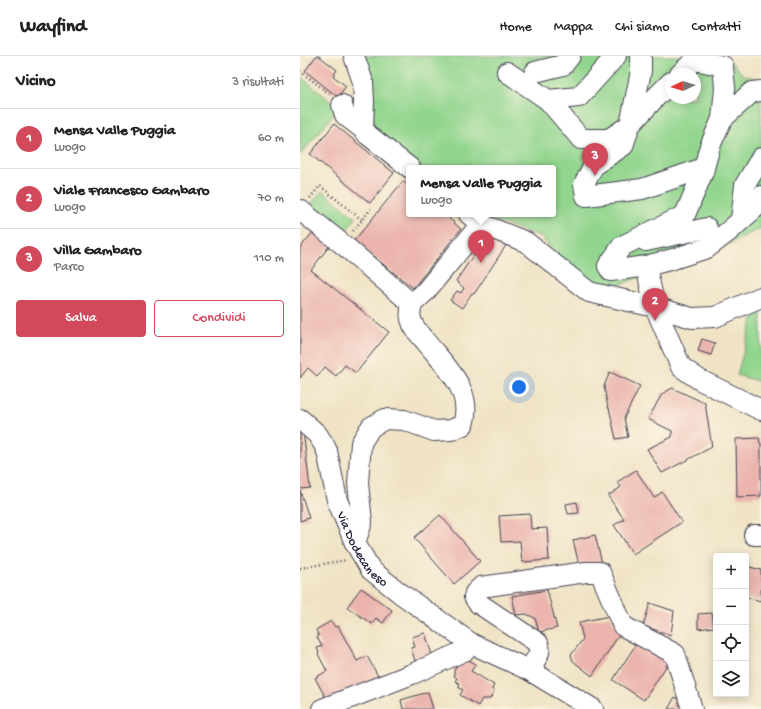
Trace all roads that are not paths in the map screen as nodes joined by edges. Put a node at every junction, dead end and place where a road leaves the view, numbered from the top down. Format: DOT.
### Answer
graph roads {
  1 [pos="354,56"];
  2 [pos="570,56"];
  3 [pos="615,56"];
  4 [pos="641,56"];
  5 [pos="686,68"];
  6 [pos="507,72"];
  7 [pos="535,72"];
  8 [pos="753,86"];
  9 [pos="665,88"];
  10 [pos="548,100"];
  11 [pos="737,101"];
  12 [pos="342,105"];
  13 [pos="722,118"];
  14 [pos="630,125"];
  15 [pos="363,129"];
  16 [pos="761,158"];
  17 [pos="406,165"];
  18 [pos="704,168"];
  19 [pos="761,196"];
  20 [pos="300,210"];
  21 [pos="475,219"];
  22 [pos="741,220"];
  23 [pos="707,228"];
  24 [pos="622,246"];
  25 [pos="646,266"];
  26 [pos="761,297"];
  27 [pos="412,304"];
  28 [pos="655,307"];
  29 [pos="761,410"];
  30 [pos="300,419"];
  31 [pos="356,553"];
  32 [pos="472,644"];
  33 [pos="529,670"];
  34 [pos="322,709"];
  35 [pos="593,709"];
  36 [pos="692,709"];
  1 -- 15 [label="street"];
  2 -- 7 [label="street"];
  3 -- 10 [label="street"];
  4 -- 14 [label="street"];
  5 -- 13 [label="street"];
  6 -- 10 [label="street"];
  8 -- 11 [label="street"];
  8 -- 13 [label="street"];
  9 -- 14 [label="street"];
  10 -- 14 [label="street"];
  12 -- 15 [label="street"];
  13 -- 18 [label="street"];
  14 -- 18 [label="street"];
  15 -- 17 [label="street"];
  16 -- 22 [label="street"];
  18 -- 24 [label="street"];
  19 -- 22 [label="street"];
  20 -- 27 [label="street"];
  21 -- 27 [label="street"];
  21 -- 28 [label="street"];
  22 -- 25 [label="street"];
  23 -- 24 [label="street"];
  24 -- 25 [label="street"];
  25 -- 28 [label="street"];
  26 -- 28 [label="street"];
  27 -- 31 [label="street"];
  28 -- 29 [label="street"];
  30 -- 31 [label="street, Via Dodecaneso"];
  31 -- 32 [label="street, Via Dodecaneso"];
  32 -- 33 [label="street, Via Dodecaneso"];
  32 -- 34 [label="street"];
  33 -- 35 [label="street, Via Dodecaneso"];
  33 -- 36 [label="street"];
}
